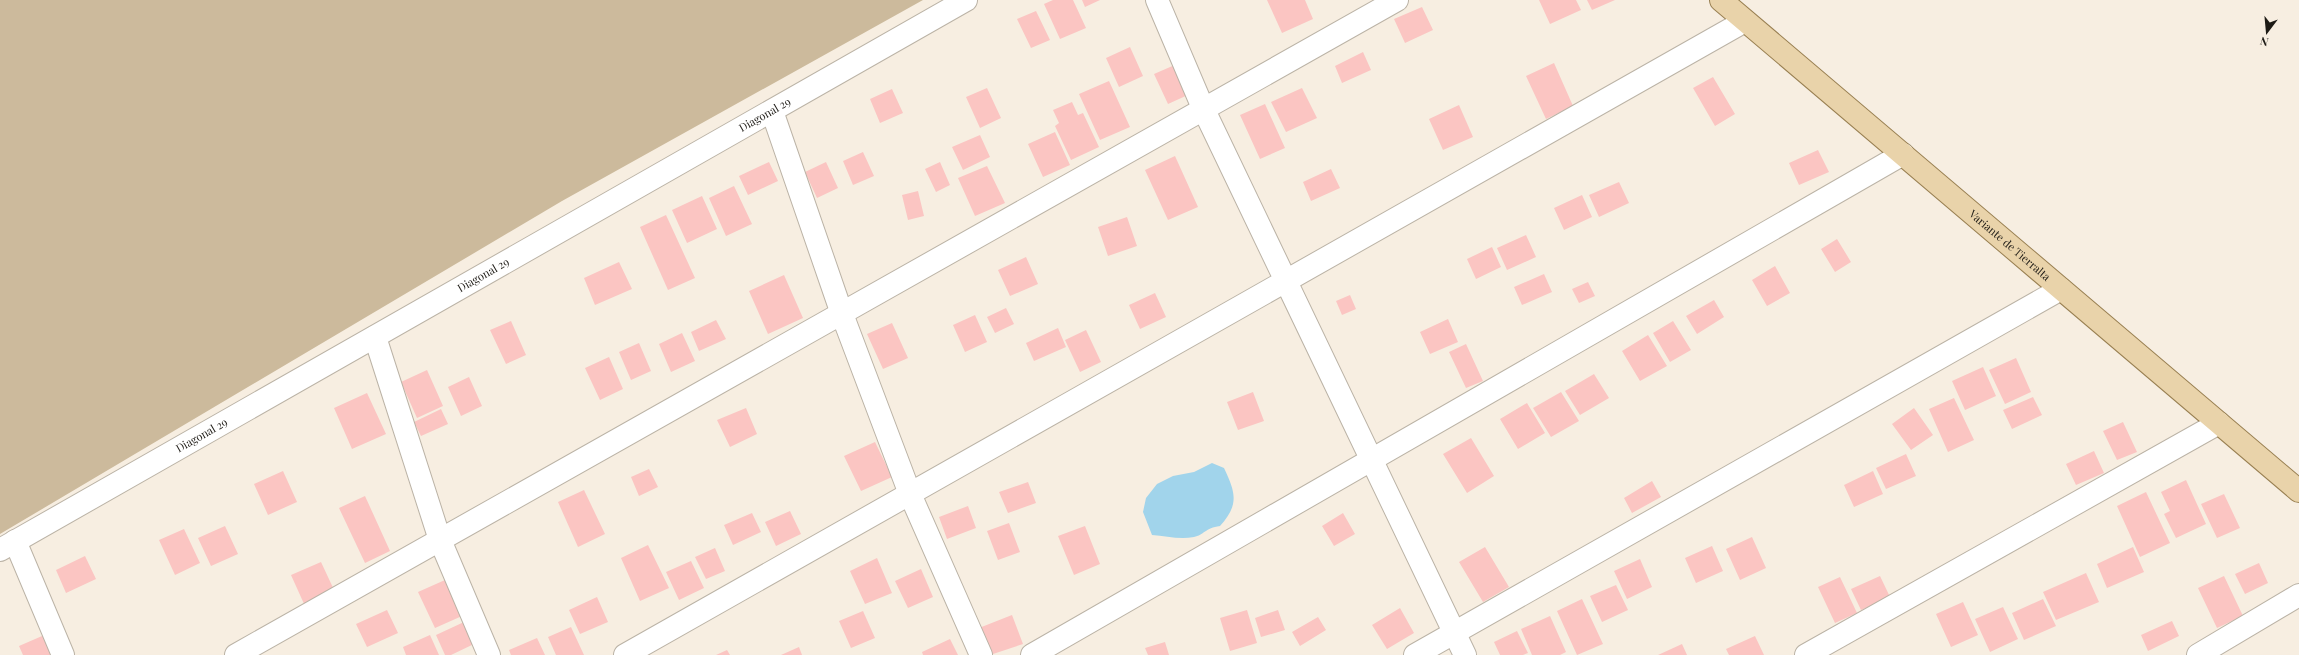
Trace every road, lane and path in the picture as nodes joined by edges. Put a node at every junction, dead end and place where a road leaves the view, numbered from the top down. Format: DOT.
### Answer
graph roads {
  1 [pos="966,0"];
  2 [pos="1157,0"];
  3 [pos="1397,0"];
  4 [pos="1720,0"];
  5 [pos="1745,21"];
  6 [pos="1203,108"];
  7 [pos="772,111"];
  8 [pos="1903,154"];
  9 [pos="1287,280"];
  10 [pos="2061,289"];
  11 [pos="842,314"];
  12 [pos="375,337"];
  13 [pos="2219,423"];
  14 [pos="1372,458"];
  15 [pos="2299,491"];
  16 [pos="910,494"];
  17 [pos="440,540"];
  18 [pos="8,546"];
  19 [pos="2299,595"];
  20 [pos="1454,633"];
  21 [pos="63,655"];
  22 [pos="236,655"];
  23 [pos="489,655"];
  24 [pos="624,655"];
  25 [pos="981,655"];
  26 [pos="1032,655"];
  27 [pos="1415,655"];
  28 [pos="1465,655"];
  29 [pos="1806,655"];
  30 [pos="2198,655"];
  1 -- 7 [label="street, Diagonal 29"];
  2 -- 6 [label="street"];
  3 -- 6 [label="street"];
  4 -- 5 [label="main road, Variante de Tierralta"];
  5 -- 8 [label="main road, Variante de Tierralta"];
  5 -- 9 [label="street"];
  6 -- 9 [label="street"];
  6 -- 11 [label="street"];
  7 -- 11 [label="street"];
  7 -- 12 [label="street, Diagonal 29"];
  8 -- 10 [label="main road, Variante de Tierralta"];
  8 -- 14 [label="street"];
  9 -- 14 [label="street"];
  9 -- 16 [label="street"];
  10 -- 13 [label="main road, Variante de Tierralta"];
  10 -- 20 [label="street"];
  11 -- 16 [label="street"];
  11 -- 17 [label="street"];
  12 -- 17 [label="street"];
  12 -- 18 [label="street, Diagonal 29"];
  13 -- 15 [label="main road, Variante de Tierralta"];
  13 -- 29 [label="street"];
  14 -- 20 [label="street"];
  14 -- 26 [label="street"];
  16 -- 24 [label="street"];
  16 -- 25 [label="street"];
  17 -- 22 [label="street"];
  17 -- 23 [label="street"];
  18 -- 21 [label="street"];
  19 -- 30 [label="street"];
  20 -- 27 [label="street"];
  20 -- 28 [label="street"];
}
